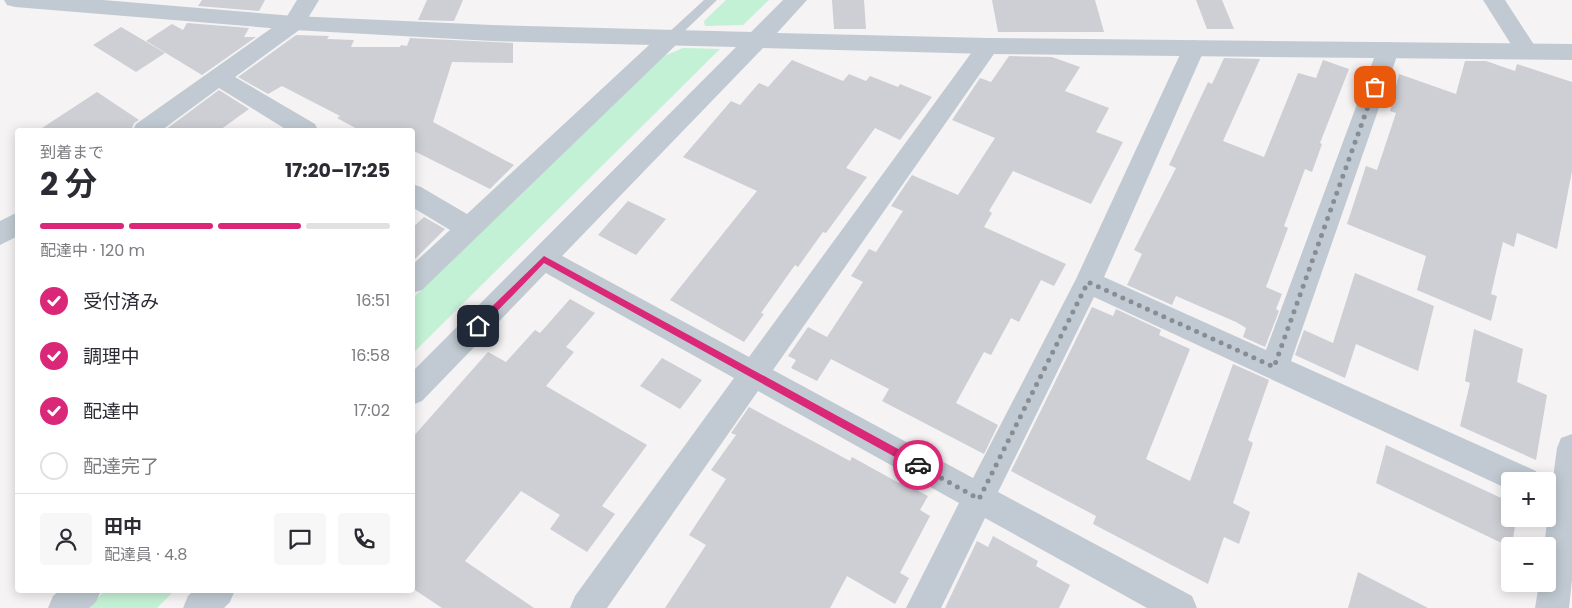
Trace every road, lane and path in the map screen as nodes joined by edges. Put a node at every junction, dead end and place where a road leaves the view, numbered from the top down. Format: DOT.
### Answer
graph roads {
  1 [pos="15,0"];
  2 [pos="308,0"];
  3 [pos="711,0"];
  4 [pos="796,0"];
  5 [pos="1494,0"];
  6 [pos="294,23"];
  7 [pos="670,38"];
  8 [pos="755,41"];
  9 [pos="988,46"];
  10 [pos="1194,48"];
  11 [pos="1388,50"];
  12 [pos="1527,51"];
  13 [pos="1572,52"];
  14 [pos="218,77"];
  15 [pos="148,128"];
  16 [pos="303,128"];
  17 [pos="415,196"];
  18 [pos="468,228"];
  19 [pos="544,259"];
  20 [pos="415,279"];
  21 [pos="1088,282"];
  22 [pos="1274,367"];
  23 [pos="755,375"];
  24 [pos="415,389"];
  25 [pos="1572,448"];
  26 [pos="1505,472"];
  27 [pos="1561,498"];
  28 [pos="979,499"];
  29 [pos="81,593"];
  30 [pos="215,593"];
  31 [pos="65,608"];
  32 [pos="200,608"];
  33 [pos="587,608"];
  34 [pos="923,608"];
  35 [pos="1180,608"];
  36 [pos="1552,608"];
  1 -- 6 [label="street"];
  2 -- 6 [label="street"];
  3 -- 7 [label="lane"];
  4 -- 8 [label="street"];
  5 -- 12 [label="street"];
  6 -- 7 [label="street"];
  6 -- 14 [label="street"];
  7 -- 8 [label="street"];
  7 -- 18 [label="street"];
  8 -- 9 [label="street"];
  8 -- 19 [label="street"];
  9 -- 10 [label="street"];
  9 -- 23 [label="street"];
  10 -- 11 [label="street"];
  10 -- 21 [label="street"];
  11 -- 12 [label="street"];
  11 -- 22 [label="street"];
  12 -- 13 [label="street"];
  14 -- 15 [label="street"];
  14 -- 16 [label="street"];
  17 -- 18 [label="street"];
  18 -- 20 [label="street"];
  19 -- 23 [label="street"];
  19 -- 24 [label="street"];
  21 -- 22 [label="street"];
  21 -- 28 [label="street"];
  22 -- 26 [label="street"];
  23 -- 28 [label="street"];
  23 -- 33 [label="street"];
  25 -- 27 [label="street"];
  27 -- 36 [label="street"];
  28 -- 34 [label="street"];
  28 -- 35 [label="street"];
  29 -- 31 [label="street"];
  30 -- 32 [label="street"];
}
